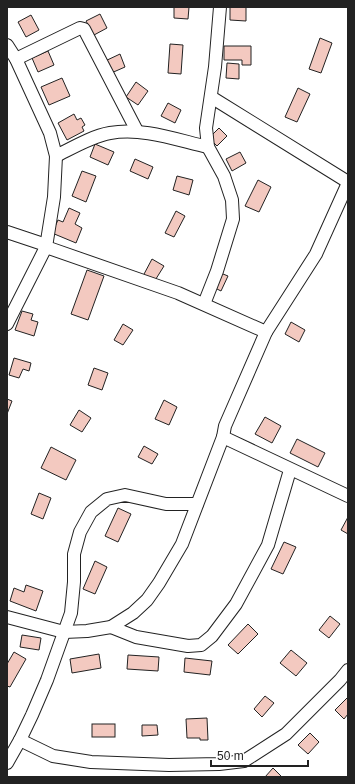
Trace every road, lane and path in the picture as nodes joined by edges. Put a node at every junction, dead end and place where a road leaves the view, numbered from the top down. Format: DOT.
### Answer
graph roads {
  1 [pos="220,7"];
  2 [pos="7,45"];
  3 [pos="16,59"];
  4 [pos="211,96"];
  5 [pos="138,131"];
  6 [pos="208,147"];
  7 [pos="56,156"];
  8 [pos="348,183"];
  9 [pos="7,232"];
  10 [pos="46,246"];
  11 [pos="204,304"];
  12 [pos="7,324"];
  13 [pos="266,332"];
  14 [pos="223,437"];
  15 [pos="290,470"];
  16 [pos="348,496"];
  17 [pos="197,504"];
  18 [pos="7,617"];
  19 [pos="111,627"];
  20 [pos="64,632"];
  21 [pos="348,670"];
  22 [pos="20,740"];
  23 [pos="7,763"];
  1 -- 4 [label="street"];
  2 -- 3 [label="street"];
  3 -- 5 [label="street"];
  3 -- 7 [label="street"];
  4 -- 6 [label="street"];
  4 -- 8 [label="street"];
  5 -- 6 [label="street"];
  5 -- 7 [label="street"];
  6 -- 11 [label="street"];
  7 -- 10 [label="street"];
  8 -- 13 [label="street"];
  9 -- 10 [label="street"];
  10 -- 11 [label="street"];
  10 -- 12 [label="street"];
  11 -- 13 [label="street"];
  13 -- 14 [label="street"];
  14 -- 15 [label="street"];
  14 -- 17 [label="street"];
  15 -- 16 [label="street"];
  15 -- 19 [label="street"];
  17 -- 19 [label="street"];
  17 -- 20 [label="street"];
  18 -- 20 [label="street"];
  19 -- 20 [label="street"];
  20 -- 22 [label="street"];
  21 -- 22 [label="street"];
  22 -- 23 [label="street"];
}
